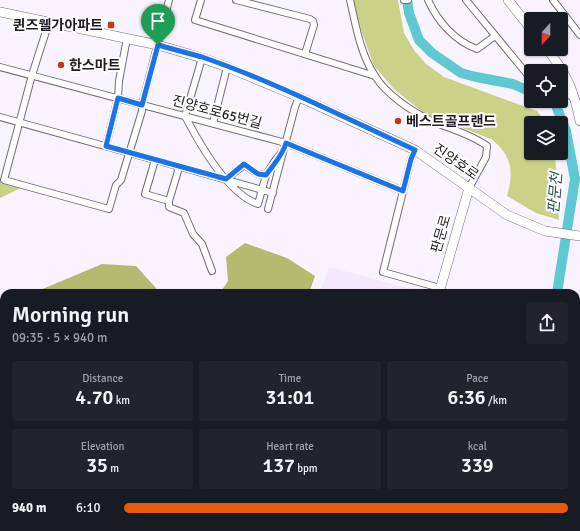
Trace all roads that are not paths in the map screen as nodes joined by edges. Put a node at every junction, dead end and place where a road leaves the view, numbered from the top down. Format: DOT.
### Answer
graph roads {
  1 [pos="169,0"];
  2 [pos="201,0"];
  3 [pos="236,0"];
  4 [pos="350,0"];
  5 [pos="404,0"];
  6 [pos="408,0"];
  7 [pos="428,0"];
  8 [pos="466,0"];
  9 [pos="508,0"];
  10 [pos="553,0"];
  11 [pos="0,12"];
  12 [pos="524,20"];
  13 [pos="48,22"];
  14 [pos="580,35"];
  15 [pos="495,36"];
  16 [pos="127,38"];
  17 [pos="158,45"];
  18 [pos="305,54"];
  19 [pos="552,56"];
  20 [pos="202,58"];
  21 [pos="0,67"];
  22 [pos="228,67"];
  23 [pos="524,70"];
  24 [pos="32,75"];
  25 [pos="375,76"];
  26 [pos="568,94"];
  27 [pos="299,97"];
  28 [pos="118,98"];
  29 [pos="575,98"];
  30 [pos="142,105"];
  31 [pos="185,116"];
  32 [pos="0,117"];
  33 [pos="580,118"];
  34 [pos="19,122"];
  35 [pos="213,124"];
  36 [pos="286,143"];
  37 [pos="106,146"];
  38 [pos="284,150"];
  39 [pos="415,150"];
  40 [pos="130,153"];
  41 [pos="155,160"];
  42 [pos="177,166"];
  43 [pos="266,175"];
  44 [pos="226,179"];
  45 [pos="2,180"];
  46 [pos="469,188"];
  47 [pos="262,189"];
  48 [pos="403,191"];
  49 [pos="273,193"];
  50 [pos="170,201"];
  51 [pos="248,201"];
  52 [pos="244,207"];
  53 [pos="268,209"];
  54 [pos="580,236"];
  55 [pos="212,271"];
  56 [pos="437,289"];
  57 [pos="440,289"];
  1 -- 17 [label="street"];
  2 -- 18 [label="street"];
  3 -- 18 [label="street"];
  4 -- 25 [label="street"];
  5 -- 6 [label="street"];
  7 -- 15 [label="street"];
  8 -- 15 [label="street"];
  9 -- 12 [label="street"];
  10 -- 14 [label="street"];
  11 -- 13 [label="street, 진양호로"];
  13 -- 16 [label="street, 진양호로"];
  13 -- 24 [label="street"];
  15 -- 23 [label="street"];
  16 -- 17 [label="street, 진양호로"];
  16 -- 28 [label="street"];
  17 -- 20 [label="street, 진양호로"];
  17 -- 30 [label="street"];
  18 -- 25 [label="street"];
  19 -- 29 [label="street"];
  20 -- 22 [label="street, 진양호로"];
  20 -- 31 [label="street"];
  21 -- 24 [label="street, 진양호로65번길"];
  22 -- 27 [label="street, 진양호로"];
  22 -- 35 [label="street"];
  24 -- 28 [label="street, 진양호로65번길"];
  24 -- 34 [label="street"];
  25 -- 46 [label="street"];
  26 -- 29 [label="street"];
  27 -- 36 [label="street"];
  27 -- 39 [label="street, 진양호로"];
  28 -- 30 [label="street, 진양호로65번길"];
  28 -- 37 [label="street"];
  29 -- 33 [label="street"];
  30 -- 31 [label="street, 진양호로65번길"];
  30 -- 40 [label="street"];
  31 -- 35 [label="street, 진양호로65번길"];
  31 -- 44 [label="street"];
  32 -- 34 [label="street"];
  34 -- 37 [label="street"];
  34 -- 45 [label="street"];
  35 -- 36 [label="street, 진양호로65번길"];
  36 -- 38 [label="street"];
  36 -- 48 [label="street, 진양호로65번길"];
  37 -- 40 [label="street"];
  38 -- 43 [label="street"];
  38 -- 49 [label="street"];
  39 -- 46 [label="street, 진양호로"];
  39 -- 48 [label="street"];
  40 -- 41 [label="street"];
  40 -- 45 [label="street"];
  41 -- 42 [label="street"];
  41 -- 50 [label="street"];
  42 -- 44 [label="street"];
  42 -- 50 [label="street"];
  43 -- 44 [label="street"];
  43 -- 47 [label="street"];
  44 -- 47 [label="street"];
  44 -- 51 [label="street"];
  46 -- 54 [label="street, 진양호로"];
  46 -- 57 [label="street, 판문로"];
  47 -- 49 [label="street"];
  47 -- 51 [label="street"];
  48 -- 56 [label="street, 판문로"];
  49 -- 53 [label="street"];
  50 -- 55 [label="street"];
  51 -- 52 [label="street"];
}
